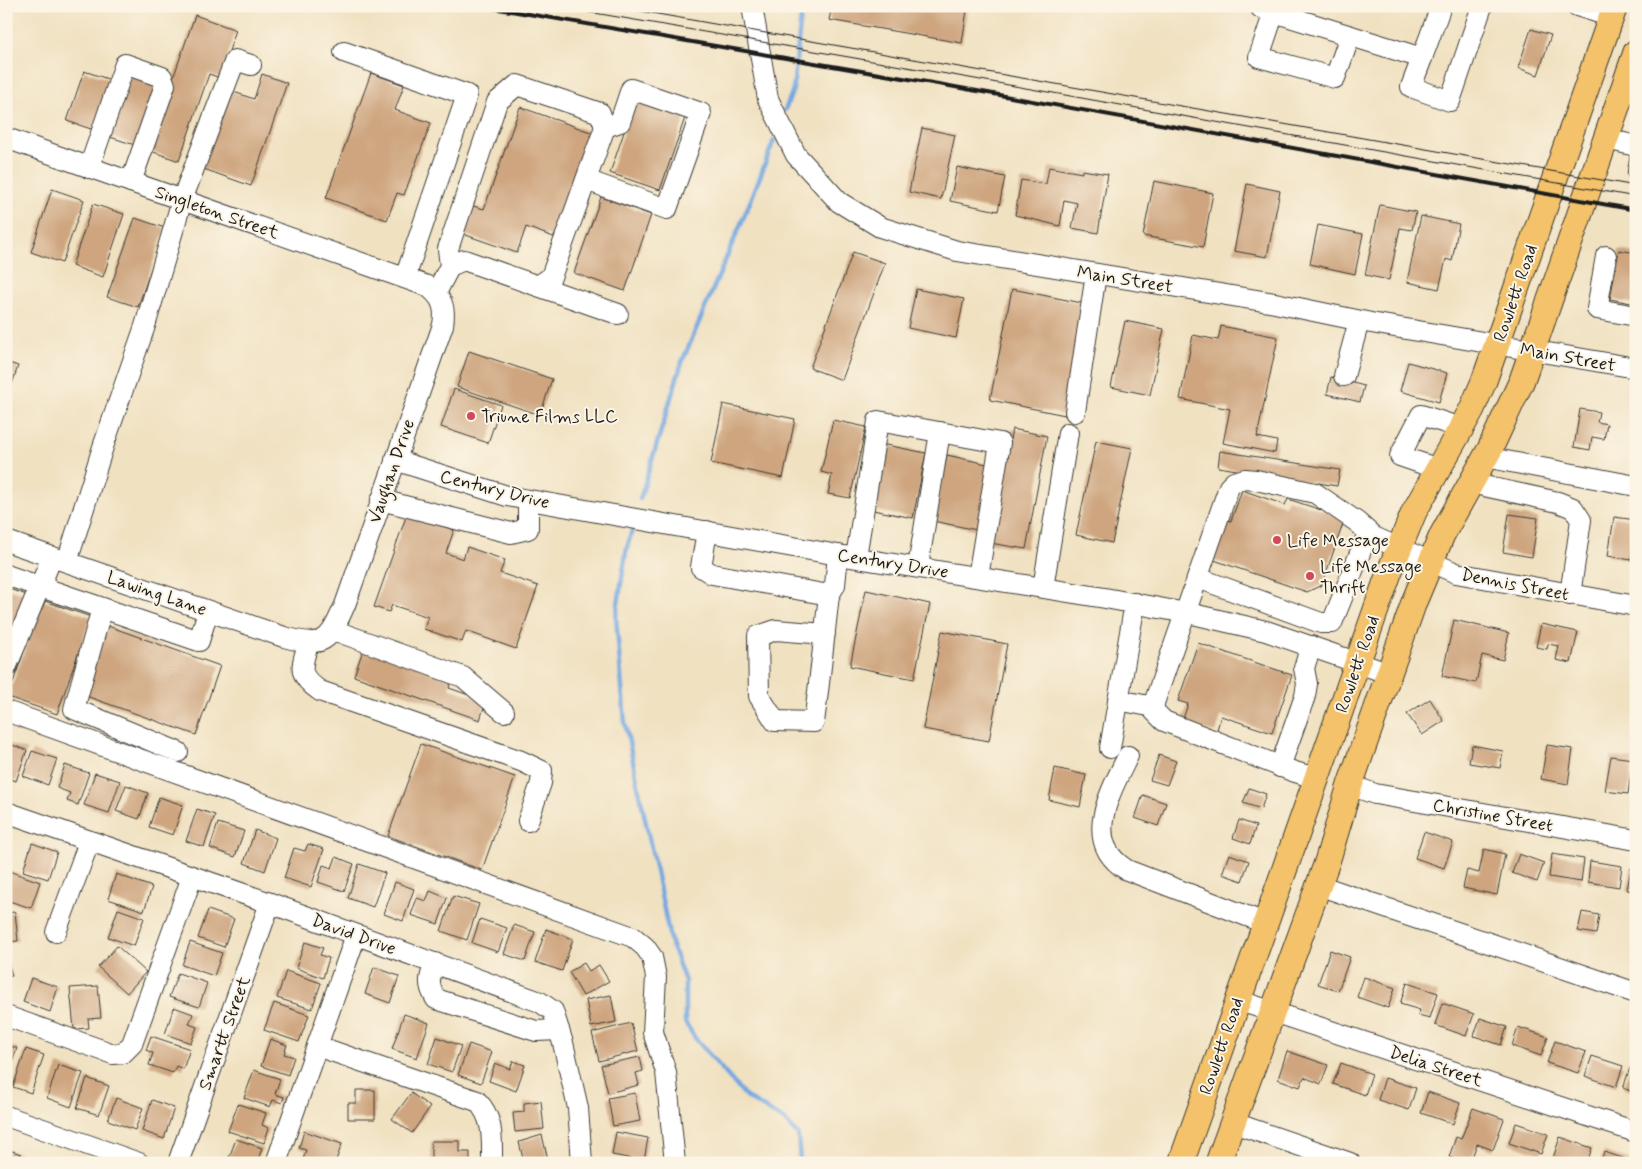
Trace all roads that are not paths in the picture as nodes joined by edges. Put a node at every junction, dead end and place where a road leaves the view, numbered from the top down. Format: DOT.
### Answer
graph roads {
  1 [pos="752,6"];
  2 [pos="1441,6"];
  3 [pos="1482,6"];
  4 [pos="1577,6"];
  5 [pos="1268,9"];
  6 [pos="1613,12"];
  7 [pos="1350,36"];
  8 [pos="344,52"];
  9 [pos="1636,52"];
  10 [pos="1422,58"];
  11 [pos="251,65"];
  12 [pos="605,127"];
  13 [pos="6,138"];
  14 [pos="1606,138"];
  15 [pos="1636,146"];
  16 [pos="89,168"];
  17 [pos="586,180"];
  18 [pos="131,182"];
  19 [pos="182,200"];
  20 [pos="1606,256"];
  21 [pos="450,266"];
  22 [pos="1096,274"];
  23 [pos="405,278"];
  24 [pos="538,286"];
  25 [pos="432,289"];
  26 [pos="618,314"];
  27 [pos="1636,316"];
  28 [pos="1359,321"];
  29 [pos="1497,345"];
  30 [pos="1533,350"];
  31 [pos="1635,367"];
  32 [pos="1344,376"];
  33 [pos="1075,412"];
  34 [pos="1461,428"];
  35 [pos="940,432"];
  36 [pos="1068,433"];
  37 [pos="1485,457"];
  38 [pos="395,460"];
  39 [pos="1438,469"];
  40 [pos="1470,484"];
  41 [pos="1636,486"];
  42 [pos="381,500"];
  43 [pos="528,500"];
  44 [pos="707,531"];
  45 [pos="1368,533"];
  46 [pos="6,541"];
  47 [pos="1398,550"];
  48 [pos="847,556"];
  49 [pos="59,559"];
  50 [pos="1431,563"];
  51 [pos="918,568"];
  52 [pos="94,571"];
  53 [pos="6,575"];
  54 [pos="978,577"];
  55 [pos="1198,578"];
  56 [pos="131,584"];
  57 [pos="40,586"];
  58 [pos="1043,588"];
  59 [pos="829,595"];
  60 [pos="1570,595"];
  61 [pos="1135,603"];
  62 [pos="94,605"];
  63 [pos="1636,606"];
  64 [pos="208,611"];
  65 [pos="1186,613"];
  66 [pos="123,615"];
  67 [pos="333,630"];
  68 [pos="825,634"];
  69 [pos="308,644"];
  70 [pos="1310,646"];
  71 [pos="1357,663"];
  72 [pos="6,668"];
  73 [pos="1390,674"];
  74 [pos="1118,700"];
  75 [pos="1154,707"];
  76 [pos="6,711"];
  77 [pos="504,712"];
  78 [pos="178,752"];
  79 [pos="1280,767"];
  80 [pos="1317,775"];
  81 [pos="1350,785"];
  82 [pos="6,812"];
  83 [pos="528,822"];
  84 [pos="1636,840"];
  85 [pos="89,842"];
  86 [pos="192,877"];
  87 [pos="1318,885"];
  88 [pos="270,903"];
  89 [pos="1265,924"];
  90 [pos="56,932"];
  91 [pos="356,935"];
  92 [pos="435,963"];
  93 [pos="1636,993"];
  94 [pos="1237,1000"];
  95 [pos="1271,1012"];
  96 [pos="6,1016"];
  97 [pos="559,1030"];
  98 [pos="317,1046"];
  99 [pos="6,1116"];
  100 [pos="1231,1122"];
  101 [pos="1636,1132"];
  102 [pos="139,1163"];
  103 [pos="178,1163"];
  104 [pos="276,1163"];
  105 [pos="492,1163"];
  106 [pos="582,1163"];
  107 [pos="675,1163"];
  108 [pos="1181,1163"];
  109 [pos="1218,1163"];
  110 [pos="1350,1163"];
  1 -- 22 [label="street, Main Street"];
  2 -- 10 [label="street"];
  3 -- 10 [label="street"];
  4 -- 6 [label="street"];
  5 -- 7 [label="street"];
  5 -- 7 [label="street"];
  6 -- 29 [label="main road, Rowlett Road"];
  7 -- 10 [label="street"];
  8 -- 23 [label="street"];
  9 -- 14 [label="main road, Rowlett Road"];
  11 -- 19 [label="street"];
  12 -- 17 [label="street"];
  12 -- 17 [label="street"];
  12 -- 21 [label="street"];
  13 -- 16 [label="street, Singleton Street"];
  14 -- 15 [label="street"];
  14 -- 30 [label="main road, Rowlett Road"];
  16 -- 18 [label="street, Singleton Street"];
  16 -- 18 [label="street"];
  17 -- 24 [label="street"];
  18 -- 19 [label="street, Singleton Street"];
  19 -- 23 [label="street, Singleton Street"];
  19 -- 49 [label="street"];
  20 -- 27 [label="street"];
  21 -- 24 [label="street"];
  21 -- 25 [label="street"];
  22 -- 28 [label="street, Main Street"];
  22 -- 33 [label="street"];
  23 -- 25 [label="street, Singleton Street"];
  24 -- 26 [label="street"];
  25 -- 38 [label="street, Vaughan Drive"];
  28 -- 29 [label="street, Main Street"];
  28 -- 32 [label="street"];
  29 -- 30 [label="street, Main Street"];
  29 -- 34 [label="main road, Rowlett Road"];
  30 -- 31 [label="street, Main Street"];
  30 -- 37 [label="main road, Rowlett Road"];
  34 -- 39 [label="main road, Rowlett Road"];
  34 -- 39 [label="street"];
  35 -- 48 [label="street"];
  35 -- 51 [label="street"];
  35 -- 54 [label="street"];
  36 -- 58 [label="street"];
  37 -- 40 [label="main road, Rowlett Road"];
  37 -- 41 [label="street"];
  38 -- 42 [label="street, Vaughan Drive"];
  38 -- 43 [label="street, Century Drive"];
  39 -- 47 [label="main road, Rowlett Road"];
  40 -- 50 [label="main road, Rowlett Road"];
  40 -- 60 [label="street"];
  42 -- 43 [label="street"];
  42 -- 67 [label="street, Vaughan Drive"];
  43 -- 44 [label="street, Century Drive"];
  44 -- 48 [label="street, Century Drive"];
  44 -- 59 [label="street"];
  45 -- 47 [label="street, Dennis Street"];
  45 -- 55 [label="street"];
  45 -- 55 [label="street, Dennis Street"];
  46 -- 49 [label="street, Lawing Lane"];
  47 -- 50 [label="street, Dennis Street"];
  47 -- 71 [label="main road, Rowlett Road"];
  48 -- 51 [label="street, Century Drive"];
  48 -- 59 [label="street"];
  49 -- 52 [label="street, Lawing Lane"];
  49 -- 57 [label="street"];
  50 -- 60 [label="street, Dennis Street"];
  50 -- 73 [label="main road, Rowlett Road"];
  51 -- 54 [label="street, Century Drive"];
  52 -- 56 [label="street, Lawing Lane"];
  52 -- 62 [label="street"];
  53 -- 57 [label="street"];
  54 -- 58 [label="street, Century Drive"];
  55 -- 65 [label="street"];
  56 -- 64 [label="street, Lawing Lane"];
  56 -- 66 [label="street"];
  57 -- 62 [label="street"];
  57 -- 72 [label="street"];
  58 -- 61 [label="street, Century Drive"];
  59 -- 68 [label="street"];
  60 -- 63 [label="street, Dennis Street"];
  61 -- 65 [label="street, Century Drive"];
  61 -- 74 [label="street"];
  62 -- 66 [label="street"];
  62 -- 78 [label="street"];
  64 -- 66 [label="street"];
  64 -- 69 [label="street, Lawing Lane"];
  65 -- 70 [label="street, Century Drive"];
  65 -- 75 [label="street"];
  67 -- 69 [label="street"];
  67 -- 77 [label="street"];
  68 -- 68 [label="street"];
  69 -- 83 [label="street"];
  70 -- 71 [label="street, Century Drive"];
  70 -- 79 [label="street"];
  71 -- 73 [label="street, Century Drive"];
  71 -- 80 [label="main road, Rowlett Road"];
  73 -- 81 [label="main road, Rowlett Road"];
  74 -- 75 [label="street"];
  74 -- 89 [label="street"];
  75 -- 79 [label="street"];
  76 -- 107 [label="street"];
  79 -- 80 [label="street"];
  80 -- 89 [label="main road, Rowlett Road"];
  81 -- 84 [label="street, Christine Street"];
  81 -- 87 [label="main road, Rowlett Road"];
  82 -- 85 [label="street, David Drive"];
  85 -- 86 [label="street, David Drive"];
  85 -- 90 [label="street"];
  86 -- 88 [label="street, David Drive"];
  86 -- 96 [label="street"];
  87 -- 93 [label="street"];
  87 -- 95 [label="main road, Rowlett Road"];
  88 -- 91 [label="street, David Drive"];
  88 -- 103 [label="street, Smartt Street"];
  89 -- 94 [label="main road, Rowlett Road"];
  91 -- 92 [label="street, David Drive"];
  91 -- 98 [label="street"];
  92 -- 97 [label="street, David Drive"];
  92 -- 97 [label="street"];
  94 -- 95 [label="street, Delia Street"];
  94 -- 108 [label="main road, Rowlett Road"];
  95 -- 100 [label="main road, Rowlett Road"];
  95 -- 101 [label="street, Delia Street"];
  97 -- 106 [label="street, David Drive"];
  98 -- 104 [label="street"];
  98 -- 105 [label="street"];
  99 -- 102 [label="street"];
  100 -- 109 [label="main road, Rowlett Road"];
  100 -- 110 [label="street"];
}
